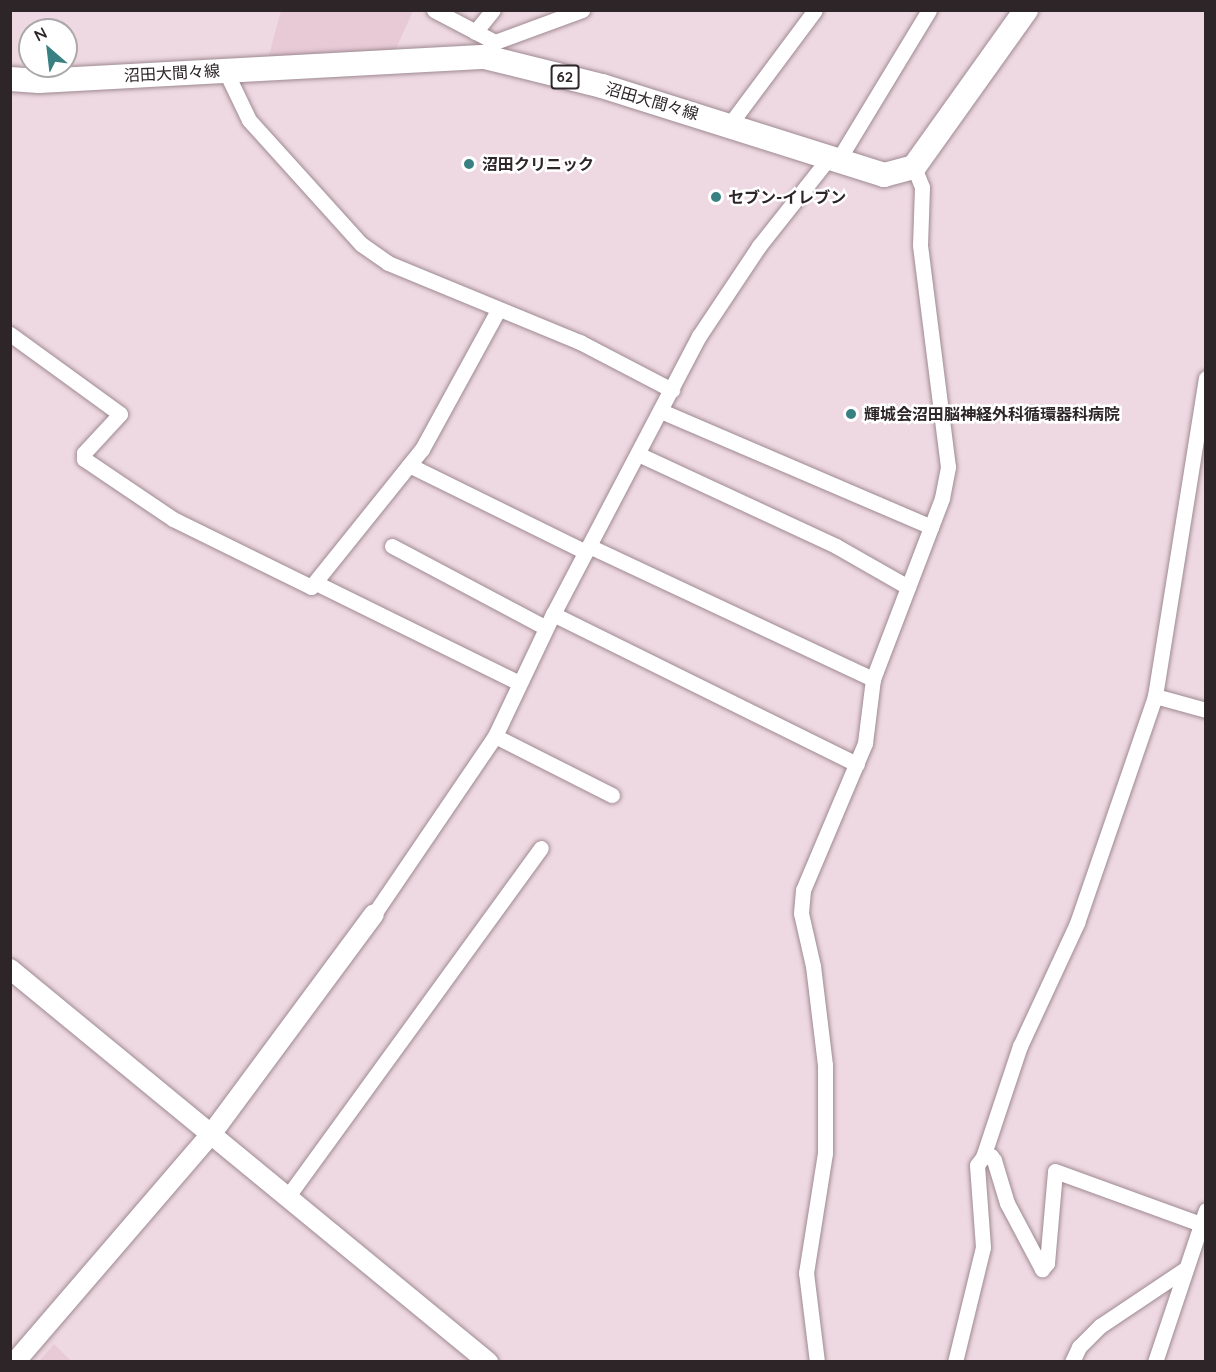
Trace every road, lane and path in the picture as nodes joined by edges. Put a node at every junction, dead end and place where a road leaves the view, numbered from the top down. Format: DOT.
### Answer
graph roads {
  1 [pos="434,10"];
  2 [pos="493,10"];
  3 [pos="582,10"];
  4 [pos="815,10"];
  5 [pos="929,10"];
  6 [pos="1026,10"];
  7 [pos="476,32"];
  8 [pos="490,50"];
  9 [pos="225,70"];
  10 [pos="10,79"];
  11 [pos="730,124"];
  12 [pos="832,161"];
  13 [pos="914,167"];
  14 [pos="498,310"];
  15 [pos="10,334"];
  16 [pos="1206,378"];
  17 [pos="672,390"];
  18 [pos="661,411"];
  19 [pos="638,454"];
  20 [pos="409,465"];
  21 [pos="931,526"];
  22 [pos="392,546"];
  23 [pos="588,549"];
  24 [pos="316,583"];
  25 [pos="908,587"];
  26 [pos="553,614"];
  27 [pos="546,628"];
  28 [pos="873,680"];
  29 [pos="519,683"];
  30 [pos="1155,696"];
  31 [pos="1206,710"];
  32 [pos="495,736"];
  33 [pos="857,764"];
  34 [pos="612,795"];
  35 [pos="541,848"];
  36 [pos="374,914"];
  37 [pos="10,969"];
  38 [pos="212,1133"];
  39 [pos="983,1157"];
  40 [pos="288,1196"];
  41 [pos="1204,1220"];
  42 [pos="1185,1269"];
  43 [pos="15,1362"];
  44 [pos="488,1362"];
  45 [pos="817,1362"];
  46 [pos="955,1362"];
  47 [pos="1072,1362"];
  48 [pos="1155,1362"];
  1 -- 7 [label="street"];
  2 -- 7 [label="street"];
  3 -- 8 [label="street"];
  4 -- 11 [label="street"];
  5 -- 12 [label="street"];
  6 -- 13 [label="main road"];
  7 -- 8 [label="street"];
  8 -- 9 [label="main road, 沼田大間々線 / 62"];
  8 -- 11 [label="main road, 沼田大間々線 / 62"];
  9 -- 10 [label="main road, 沼田大間々線 / 62"];
  9 -- 14 [label="street"];
  11 -- 12 [label="main road, 沼田大間々線 / 62"];
  12 -- 13 [label="main road, 沼田大間々線 / 62"];
  12 -- 17 [label="street"];
  13 -- 21 [label="street"];
  14 -- 17 [label="street"];
  14 -- 20 [label="street"];
  15 -- 24 [label="street"];
  16 -- 30 [label="street"];
  17 -- 18 [label="street"];
  18 -- 19 [label="street"];
  18 -- 21 [label="street"];
  19 -- 23 [label="street"];
  19 -- 25 [label="street"];
  20 -- 23 [label="street"];
  20 -- 24 [label="street"];
  21 -- 25 [label="street"];
  22 -- 27 [label="street"];
  23 -- 26 [label="street"];
  23 -- 28 [label="street"];
  24 -- 29 [label="street"];
  25 -- 28 [label="street"];
  26 -- 27 [label="street"];
  26 -- 33 [label="street"];
  27 -- 29 [label="street"];
  28 -- 33 [label="street"];
  29 -- 32 [label="street"];
  30 -- 31 [label="street"];
  30 -- 39 [label="street"];
  32 -- 34 [label="street"];
  32 -- 36 [label="street"];
  33 -- 45 [label="street"];
  35 -- 40 [label="street"];
  36 -- 38 [label="street"];
  37 -- 38 [label="street"];
  38 -- 40 [label="street"];
  38 -- 43 [label="street"];
  39 -- 41 [label="street"];
  39 -- 46 [label="street"];
  40 -- 44 [label="street"];
  41 -- 42 [label="street"];
  42 -- 47 [label="street"];
  42 -- 48 [label="street"];
}
